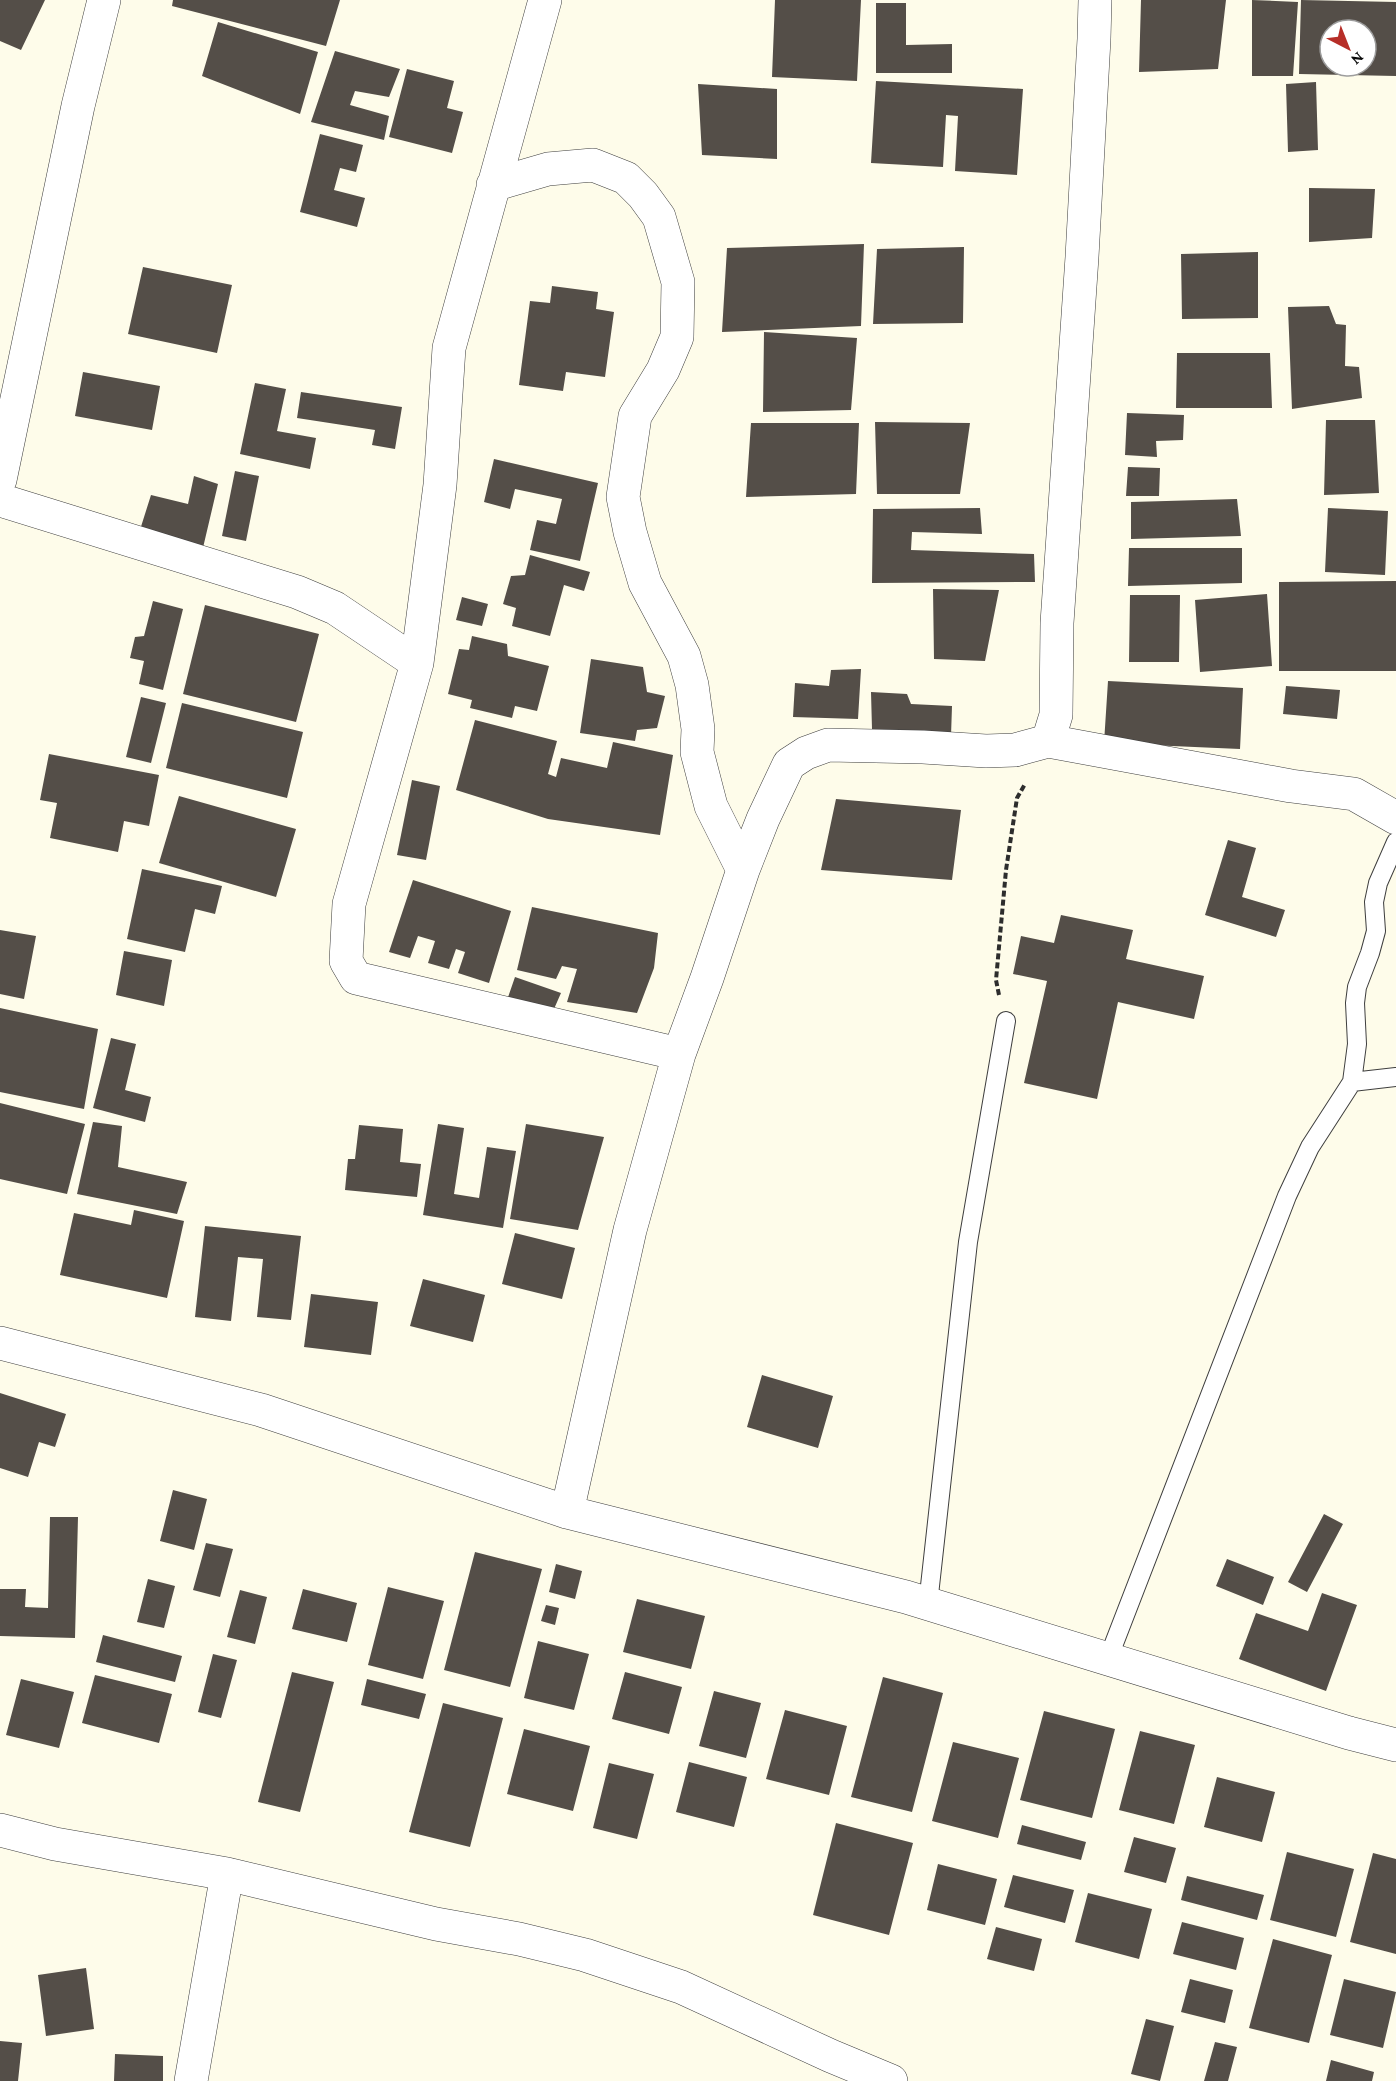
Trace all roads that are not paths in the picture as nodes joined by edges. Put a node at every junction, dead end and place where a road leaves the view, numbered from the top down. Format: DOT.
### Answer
graph roads {
  1 [pos="104,0"];
  2 [pos="545,0"];
  3 [pos="1095,0"];
  4 [pos="493,185"];
  5 [pos="0,480"];
  6 [pos="0,500"];
  7 [pos="417,663"];
  8 [pos="1048,741"];
  9 [pos="1396,818"];
  10 [pos="1396,842"];
  11 [pos="742,870"];
  12 [pos="1006,1021"];
  13 [pos="678,1054"];
  14 [pos="1396,1077"];
  15 [pos="1352,1082"];
  16 [pos="0,1343"];
  17 [pos="567,1512"];
  18 [pos="928,1604"];
  19 [pos="1108,1659"];
  20 [pos="1396,1745"];
  21 [pos="0,1830"];
  22 [pos="227,1874"];
  23 [pos="191,2081"];
  24 [pos="891,2081"];
  1 -- 5 [label="street"];
  2 -- 4 [label="street"];
  3 -- 8 [label="street"];
  4 -- 7 [label="street"];
  4 -- 11 [label="street"];
  6 -- 7 [label="street"];
  7 -- 13 [label="street"];
  8 -- 9 [label="street"];
  8 -- 11 [label="street"];
  10 -- 15 [label="lane"];
  11 -- 13 [label="street"];
  12 -- 18 [label="lane"];
  13 -- 17 [label="street"];
  14 -- 15 [label="lane"];
  15 -- 19 [label="lane"];
  16 -- 17 [label="street"];
  17 -- 18 [label="street"];
  18 -- 19 [label="street"];
  19 -- 20 [label="street"];
  21 -- 22 [label="street"];
  22 -- 23 [label="street"];
  22 -- 24 [label="street"];
}
